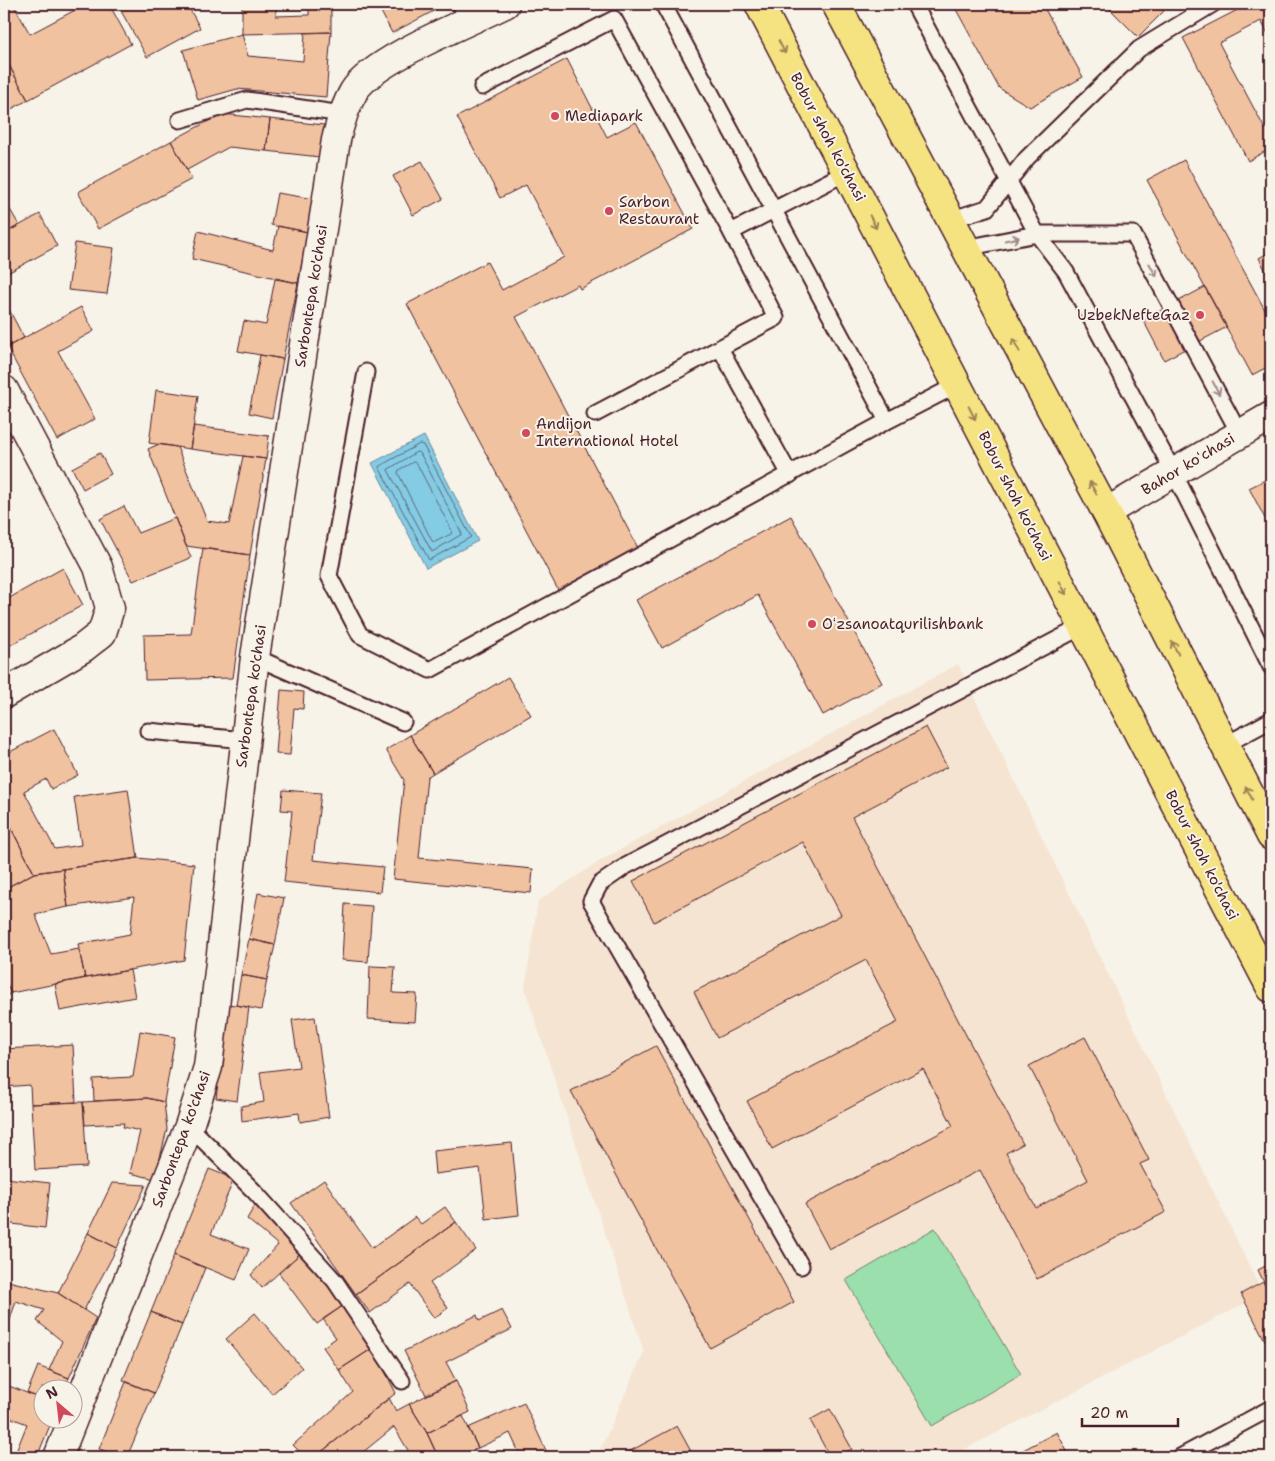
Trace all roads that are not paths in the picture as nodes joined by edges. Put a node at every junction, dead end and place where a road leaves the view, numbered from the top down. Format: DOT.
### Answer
graph roads {
  1 [pos="505,4"];
  2 [pos="663,4"];
  3 [pos="759,4"];
  4 [pos="836,4"];
  5 [pos="914,4"];
  6 [pos="1213,4"];
  7 [pos="464,13"];
  8 [pos="482,87"];
  9 [pos="342,114"];
  10 [pos="180,120"];
  11 [pos="847,172"];
  12 [pos="1008,180"];
  13 [pos="774,210"];
  14 [pos="950,220"];
  15 [pos="730,232"];
  16 [pos="1037,234"];
  17 [pos="964,248"];
  18 [pos="720,348"];
  19 [pos="366,372"];
  20 [pos="957,385"];
  21 [pos="4,390"];
  22 [pos="595,414"];
  23 [pos="1271,416"];
  24 [pos="887,421"];
  25 [pos="1239,433"];
  26 [pos="1174,473"];
  27 [pos="790,474"];
  28 [pos="1106,512"];
  29 [pos="1083,626"];
  30 [pos="256,657"];
  31 [pos="1271,667"];
  32 [pos="4,694"];
  33 [pos="1271,720"];
  34 [pos="403,722"];
  35 [pos="148,731"];
  36 [pos="245,740"];
  37 [pos="1225,745"];
  38 [pos="1271,836"];
  39 [pos="1271,988"];
  40 [pos="189,1126"];
  41 [pos="801,1266"];
  42 [pos="402,1381"];
  43 [pos="1271,1408"];
  44 [pos="58,1457"];
  45 [pos="1180,1457"];
  1 -- 7 [label="street, Sarbontepa ko'chasi"];
  2 -- 13 [label="lane"];
  3 -- 11 [label="main road, Bobur shoh ko'chasi, one-way"];
  4 -- 14 [label="main road"];
  5 -- 12 [label="lane"];
  6 -- 12 [label="lane"];
  7 -- 9 [label="street, Sarbontepa ko'chasi"];
  8 -- 15 [label="lane"];
  9 -- 10 [label="lane"];
  9 -- 30 [label="street, Sarbontepa ko'chasi"];
  11 -- 13 [label="lane"];
  11 -- 20 [label="main road, Bobur shoh ko'chasi, one-way"];
  12 -- 14 [label="lane"];
  12 -- 16 [label="lane"];
  13 -- 15 [label="lane"];
  13 -- 24 [label="lane"];
  14 -- 17 [label="main road"];
  15 -- 18 [label="lane"];
  17 -- 16 [label="lane, one-way"];
  16 -- 25 [label="lane, one-way"];
  16 -- 26 [label="lane"];
  28 -- 17 [label="main road, one-way"];
  18 -- 22 [label="lane"];
  18 -- 27 [label="lane"];
  19 -- 27 [label="lane"];
  20 -- 24 [label="lane"];
  20 -- 29 [label="main road, Bobur shoh ko'chasi, one-way"];
  21 -- 32 [label="street"];
  23 -- 25 [label="street, Bahor koʻchasi"];
  24 -- 27 [label="lane"];
  25 -- 26 [label="street, Bahor koʻchasi"];
  26 -- 28 [label="street, Bahor koʻchasi"];
  26 -- 31 [label="lane"];
  37 -- 28 [label="main road, one-way"];
  29 -- 39 [label="main road, Bobur shoh ko'chasi"];
  29 -- 41 [label="lane"];
  30 -- 34 [label="lane"];
  30 -- 36 [label="street, Sarbontepa ko'chasi"];
  33 -- 37 [label="lane"];
  35 -- 36 [label="lane"];
  36 -- 40 [label="street, Sarbontepa ko'chasi"];
  38 -- 37 [label="main road, one-way"];
  40 -- 42 [label="lane"];
  40 -- 44 [label="street, Sarbontepa ko'chasi"];
  43 -- 45 [label="lane"];
}
